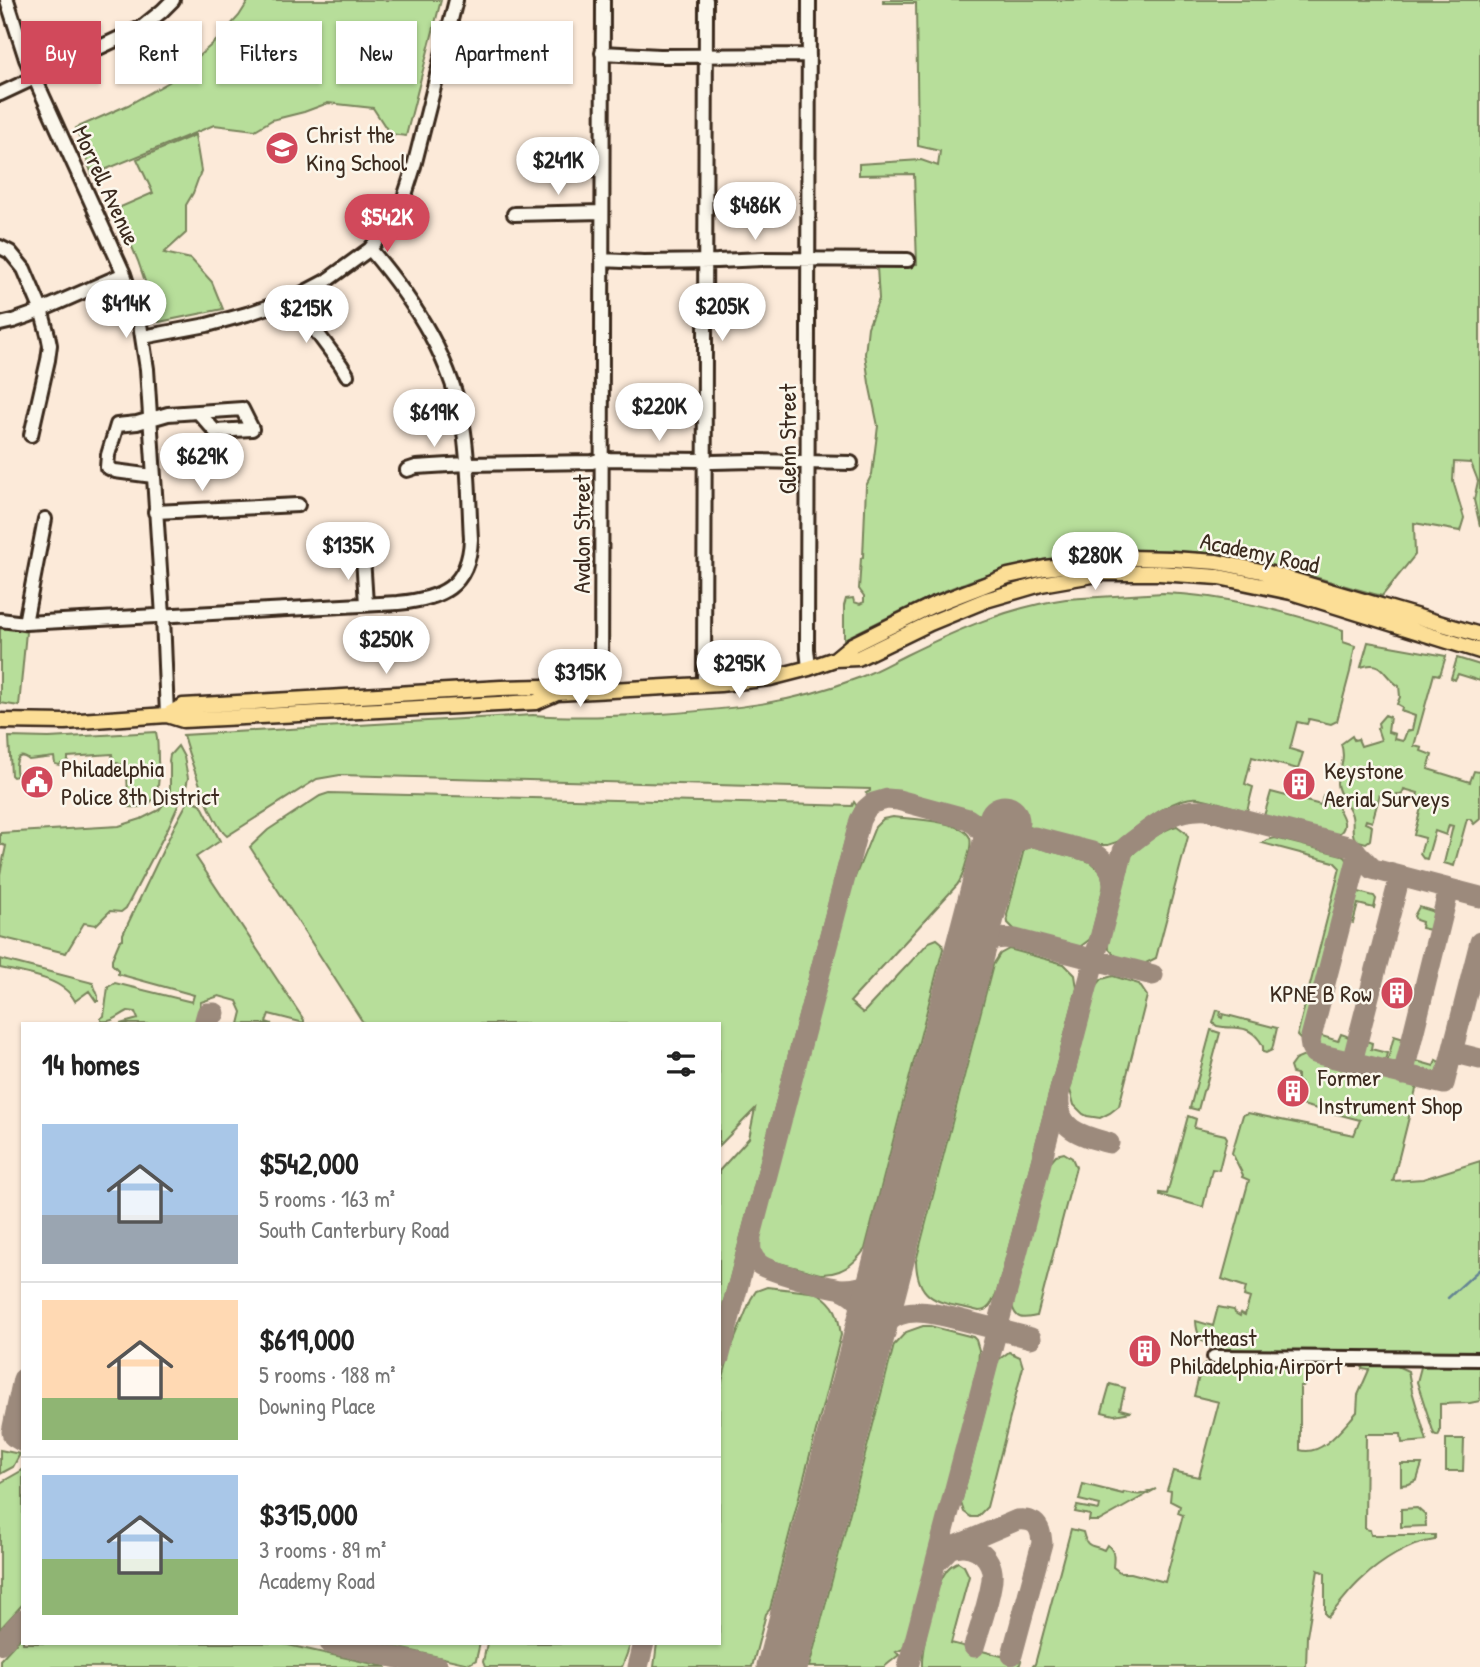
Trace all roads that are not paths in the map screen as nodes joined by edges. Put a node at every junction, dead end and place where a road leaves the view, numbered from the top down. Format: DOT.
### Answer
graph roads {
  1 [pos="7,0"];
  2 [pos="173,0"];
  3 [pos="456,0"];
  4 [pos="603,0"];
  5 [pos="706,0"];
  6 [pos="809,0"];
  7 [pos="21,46"];
  8 [pos="101,46"];
  9 [pos="602,53"];
  10 [pos="705,55"];
  11 [pos="809,55"];
  12 [pos="21,84"];
  13 [pos="38,84"];
  14 [pos="0,94"];
  15 [pos="602,212"];
  16 [pos="514,214"];
  17 [pos="0,247"];
  18 [pos="370,249"];
  19 [pos="602,260"];
  20 [pos="705,260"];
  21 [pos="809,260"];
  22 [pos="908,260"];
  23 [pos="124,274"];
  24 [pos="292,299"];
  25 [pos="41,309"];
  26 [pos="0,324"];
  27 [pos="143,337"];
  28 [pos="347,375"];
  29 [pos="198,412"];
  30 [pos="150,419"];
  31 [pos="31,435"];
  32 [pos="602,459"];
  33 [pos="705,460"];
  34 [pos="808,461"];
  35 [pos="851,463"];
  36 [pos="466,464"];
  37 [pos="407,470"];
  38 [pos="153,476"];
  39 [pos="298,505"];
  40 [pos="155,512"];
  41 [pos="45,519"];
  42 [pos="363,557"];
  43 [pos="366,604"];
  44 [pos="1371,610"];
  45 [pos="163,616"];
  46 [pos="0,620"];
  47 [pos="25,623"];
  48 [pos="1480,635"];
  49 [pos="1480,651"];
  50 [pos="809,668"];
  51 [pos="704,685"];
  52 [pos="601,691"];
  53 [pos="167,715"];
  54 [pos="0,721"];
  55 [pos="1214,1357"];
  56 [pos="1480,1359"];
  1 -- 7 [label="street, Morrell Avenue"];
  2 -- 8 [label="street"];
  3 -- 18 [label="street"];
  4 -- 9 [label="street, Avalon Street"];
  5 -- 10 [label="street"];
  6 -- 11 [label="street, Glenn Street"];
  9 -- 10 [label="street"];
  9 -- 15 [label="street, Avalon Street"];
  10 -- 11 [label="street"];
  10 -- 20 [label="street"];
  11 -- 21 [label="street, Glenn Street"];
  12 -- 14 [label="street"];
  13 -- 23 [label="street, Morrell Avenue"];
  15 -- 16 [label="street"];
  15 -- 19 [label="street, Avalon Street"];
  17 -- 25 [label="street"];
  18 -- 24 [label="street"];
  18 -- 36 [label="street"];
  19 -- 20 [label="street"];
  19 -- 32 [label="street, Avalon Street"];
  20 -- 21 [label="street"];
  20 -- 33 [label="street"];
  21 -- 22 [label="street"];
  21 -- 34 [label="street, Glenn Street"];
  23 -- 25 [label="street"];
  23 -- 27 [label="street, Morrell Avenue"];
  24 -- 27 [label="street"];
  24 -- 28 [label="street"];
  25 -- 26 [label="street"];
  25 -- 31 [label="street"];
  27 -- 30 [label="street, Morrell Avenue"];
  29 -- 30 [label="street"];
  30 -- 38 [label="street, Morrell Avenue"];
  30 -- 38 [label="street"];
  32 -- 33 [label="street"];
  32 -- 36 [label="street"];
  32 -- 52 [label="street, Avalon Street"];
  33 -- 34 [label="street"];
  33 -- 51 [label="street"];
  34 -- 35 [label="street"];
  34 -- 50 [label="street, Glenn Street"];
  36 -- 37 [label="street"];
  36 -- 43 [label="street"];
  38 -- 40 [label="street, Morrell Avenue"];
  39 -- 40 [label="street"];
  40 -- 45 [label="street, Morrell Avenue"];
  41 -- 47 [label="street"];
  42 -- 43 [label="street"];
  43 -- 45 [label="street"];
  44 -- 48 [label="main road, Academy Road"];
  44 -- 49 [label="main road, Academy Road"];
  44 -- 50 [label="main road, Academy Road"];
  45 -- 47 [label="street"];
  45 -- 53 [label="street, Morrell Avenue"];
  46 -- 47 [label="street"];
  50 -- 51 [label="main road, Academy Road"];
  51 -- 52 [label="main road, Academy Road"];
  52 -- 53 [label="main road, Academy Road"];
  53 -- 54 [label="main road, Academy Road"];
  55 -- 56 [label="street"];
}
